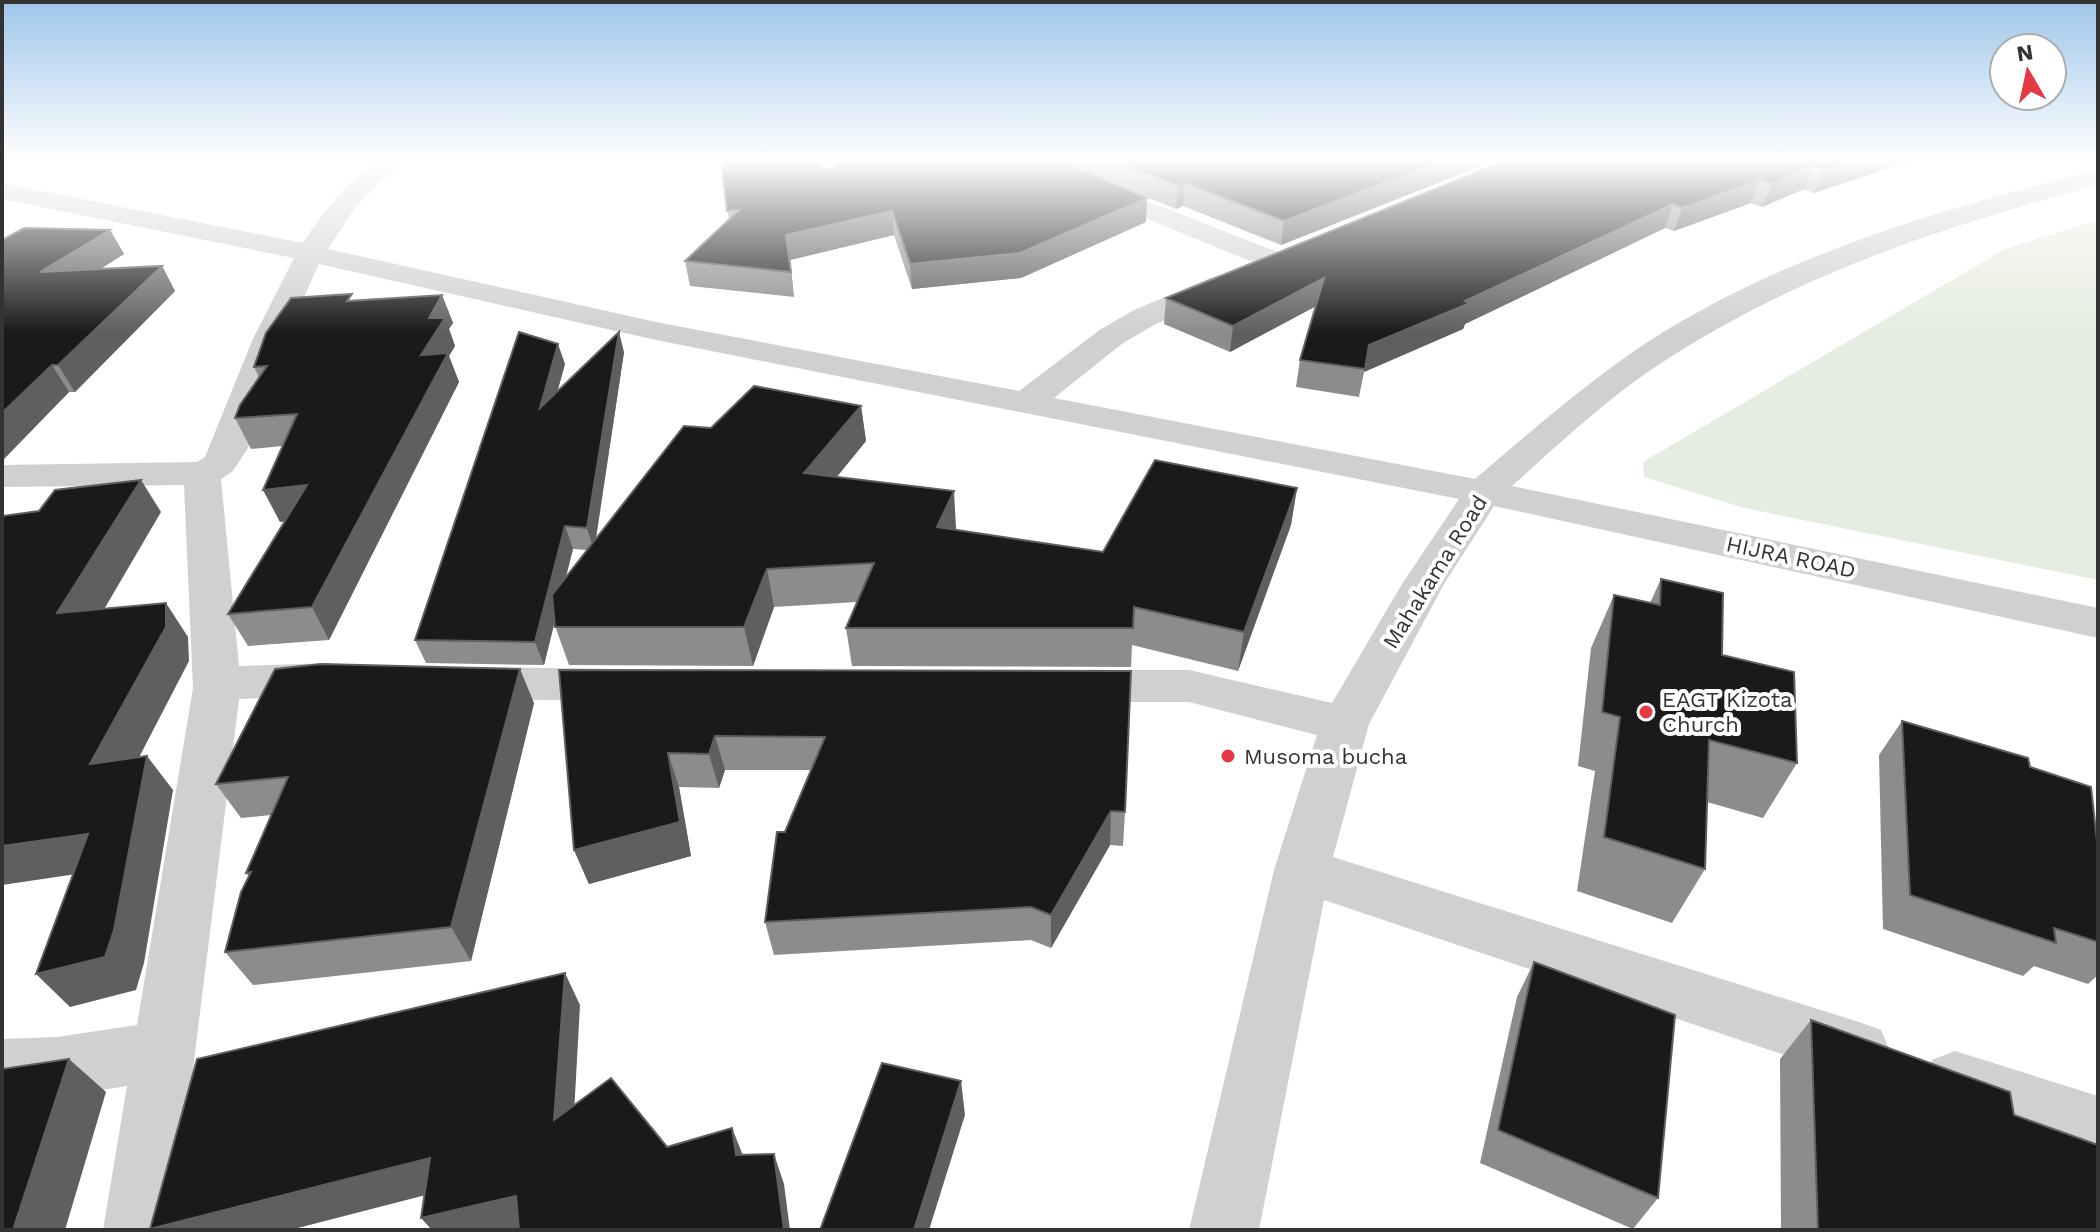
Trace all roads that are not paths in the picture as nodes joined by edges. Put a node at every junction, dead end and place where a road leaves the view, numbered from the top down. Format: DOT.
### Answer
graph roads {
  1 [pos="133,217"];
  2 [pos="337,217"];
  3 [pos="1167,217"];
  4 [pos="1956,217"];
  5 [pos="1305,249"];
  6 [pos="309,253"];
  7 [pos="1275,261"];
  8 [pos="1026,403"];
  9 [pos="202,473"];
  10 [pos="2,476"];
  11 [pos="1483,492"];
  12 [pos="2098,623"];
  13 [pos="366,680"];
  14 [pos="426,682"];
  15 [pos="661,685"];
  16 [pos="1029,686"];
  17 [pos="217,688"];
  18 [pos="1345,724"];
  19 [pos="1302,870"];
  20 [pos="164,1051"];
  21 [pos="2,1069"];
  22 [pos="2098,1129"];
  23 [pos="138,1230"];
  24 [pos="1224,1230"];
  1 -- 6 [label="street"];
  2 -- 6 [label="street"];
  3 -- 7 [label="street"];
  4 -- 11 [label="street, Mahakama Road"];
  5 -- 7 [label="street"];
  6 -- 8 [label="street, HIJRA ROAD"];
  6 -- 9 [label="street"];
  7 -- 8 [label="street"];
  8 -- 11 [label="street, HIJRA ROAD"];
  9 -- 10 [label="street"];
  9 -- 17 [label="street"];
  11 -- 12 [label="street, HIJRA ROAD"];
  11 -- 18 [label="street, Mahakama Road"];
  13 -- 17 [label="street"];
  14 -- 15 [label="street"];
  16 -- 18 [label="street"];
  17 -- 20 [label="street"];
  18 -- 19 [label="street, Mahakama Road"];
  19 -- 22 [label="street"];
  19 -- 24 [label="street, Mahakama Road"];
  20 -- 21 [label="street"];
  20 -- 23 [label="street"];
}
